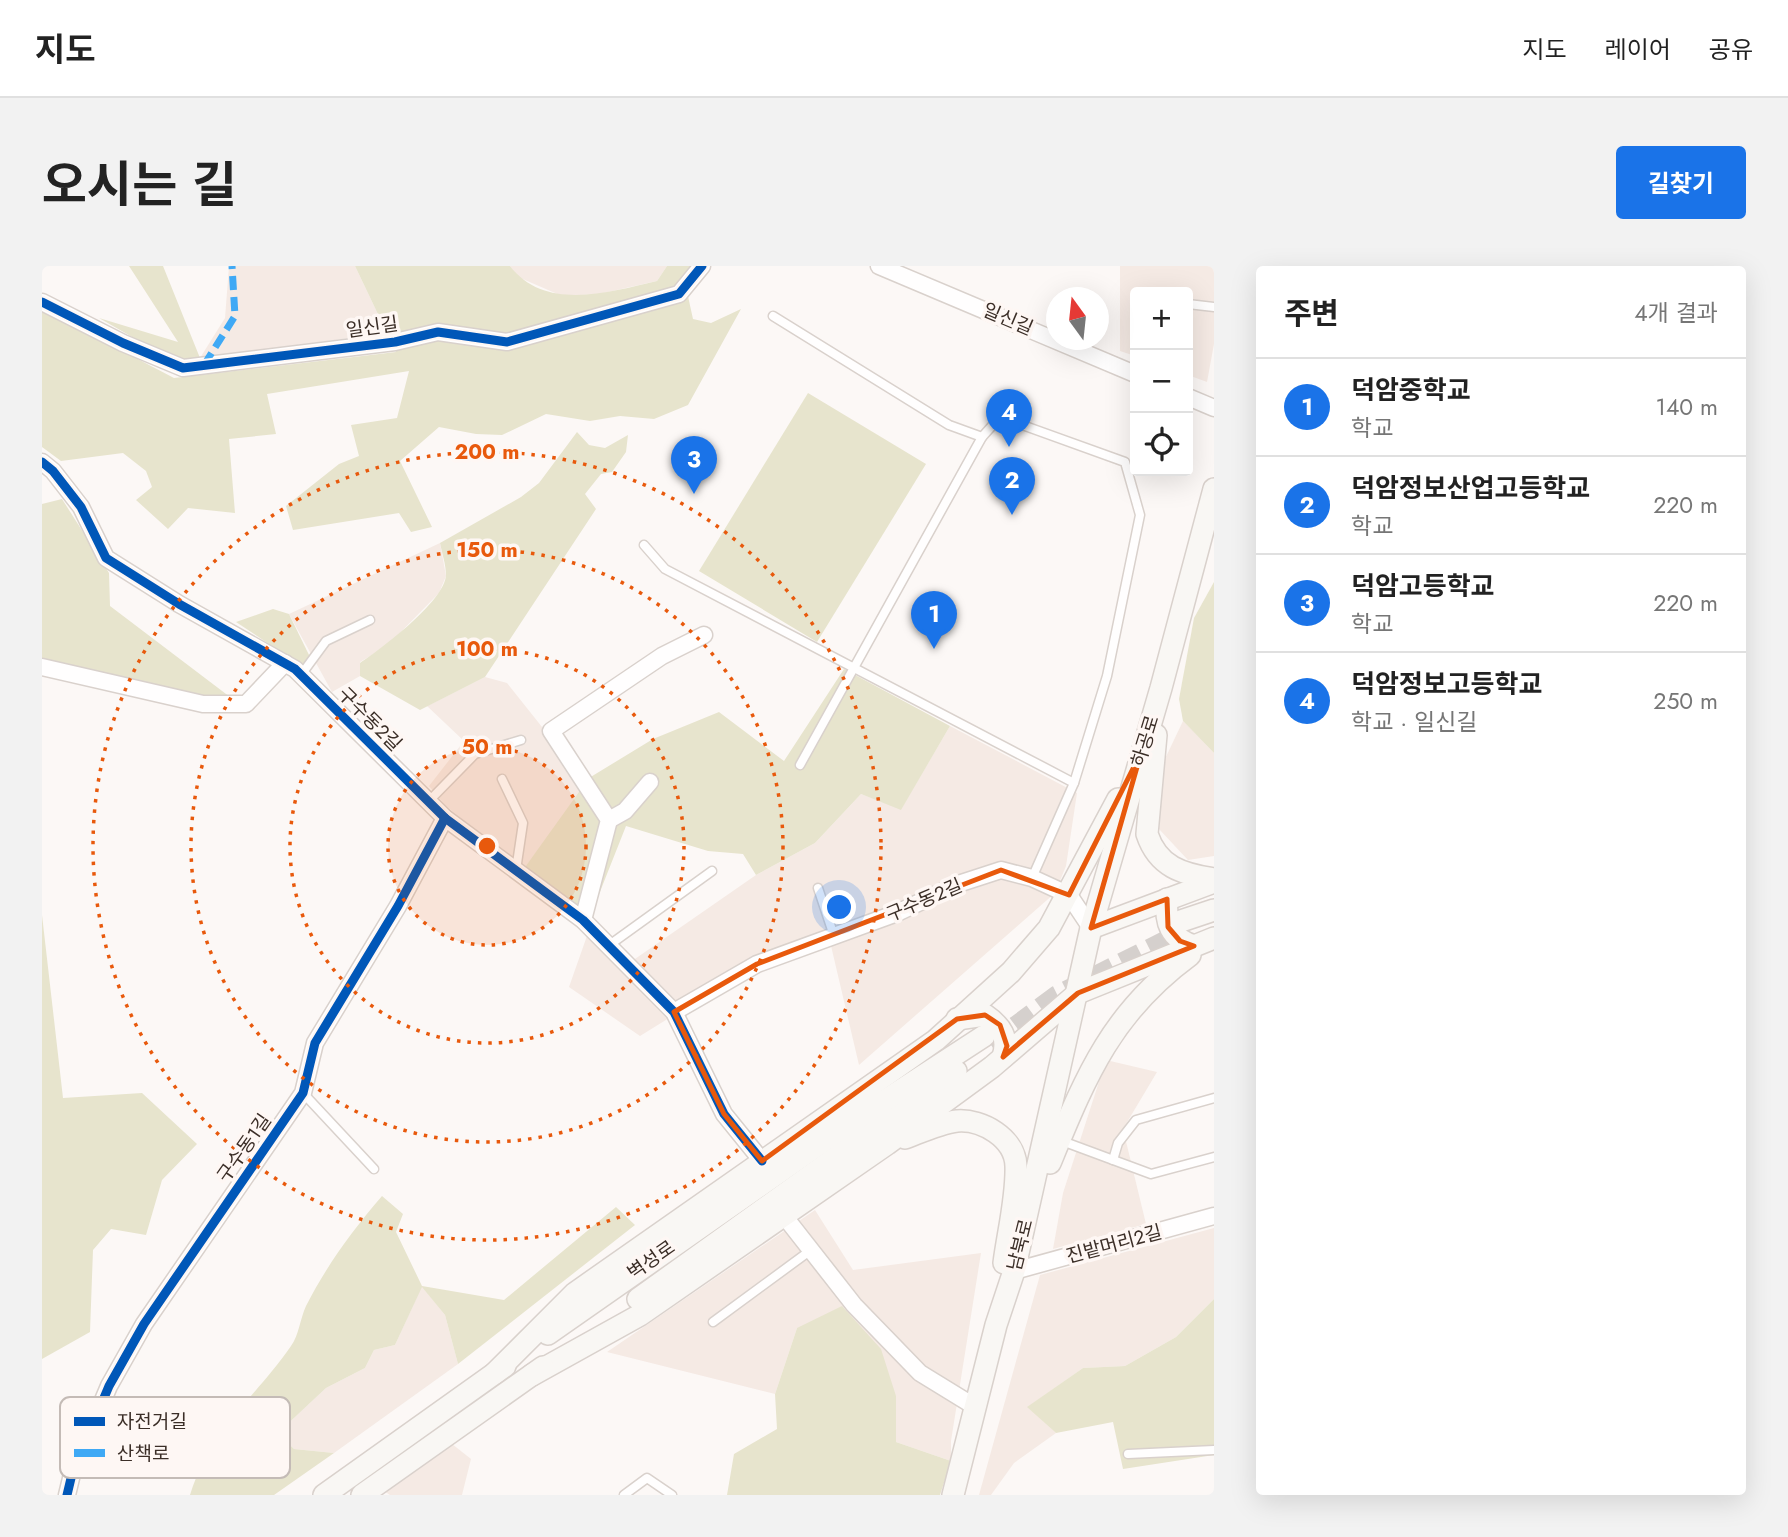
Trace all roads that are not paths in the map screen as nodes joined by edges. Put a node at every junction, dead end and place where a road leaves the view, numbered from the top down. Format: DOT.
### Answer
graph roads {
  1 [pos="702,266"];
  2 [pos="879,266"];
  3 [pos="914,266"];
  4 [pos="923,282"];
  5 [pos="42,302"];
  6 [pos="1193,304"];
  7 [pos="1214,307"];
  8 [pos="772,316"];
  9 [pos="1130,372"];
  10 [pos="1193,399"];
  11 [pos="1214,408"];
  12 [pos="982,437"];
  13 [pos="42,462"];
  14 [pos="1214,489"];
  15 [pos="644,545"];
  16 [pos="370,620"];
  17 [pos="704,635"];
  18 [pos="285,663"];
  19 [pos="42,667"];
  20 [pos="854,667"];
  21 [pos="301,675"];
  22 [pos="1161,688"];
  23 [pos="521,740"];
  24 [pos="1141,753"];
  25 [pos="800,765"];
  26 [pos="502,779"];
  27 [pos="650,782"];
  28 [pos="1074,783"];
  29 [pos="429,802"];
  30 [pos="445,818"];
  31 [pos="609,820"];
  32 [pos="516,870"];
  33 [pos="712,871"];
  34 [pos="1032,878"];
  35 [pos="1214,880"];
  36 [pos="818,888"];
  37 [pos="1069,895"];
  38 [pos="1167,899"];
  39 [pos="1214,910"];
  40 [pos="583,920"];
  41 [pos="1214,921"];
  42 [pos="1091,928"];
  43 [pos="1198,935"];
  44 [pos="834,936"];
  45 [pos="608,946"];
  46 [pos="1078,993"];
  47 [pos="674,1012"];
  48 [pos="957,1019"];
  49 [pos="993,1046"];
  50 [pos="303,1093"];
  51 [pos="1214,1098"];
  52 [pos="1059,1140"];
  53 [pos="887,1144"];
  54 [pos="1214,1157"];
  55 [pos="1114,1160"];
  56 [pos="762,1161"];
  57 [pos="374,1168"];
  58 [pos="786,1213"];
  59 [pos="1027,1216"];
  60 [pos="1214,1216"];
  61 [pos="811,1250"];
  62 [pos="1014,1271"];
  63 [pos="712,1322"];
  64 [pos="996,1325"];
  65 [pos="495,1373"];
  66 [pos="532,1375"];
  67 [pos="104,1397"];
  68 [pos="977,1408"];
  69 [pos="1214,1450"];
  70 [pos="1128,1454"];
  71 [pos="324,1495"];
  72 [pos="362,1495"];
  73 [pos="624,1495"];
  74 [pos="672,1495"];
  75 [pos="953,1495"];
  1 -- 5 [label="street, 일신길"];
  2 -- 4 [label="street, 일신길"];
  3 -- 4 [label="street"];
  4 -- 9 [label="street, 일신길"];
  6 -- 7 [label="lane"];
  8 -- 12 [label="lane"];
  10 -- 11 [label="street"];
  12 -- 20 [label="lane"];
  12 -- 28 [label="lane"];
  13 -- 18 [label="street, 구수동2길"];
  14 -- 22 [label="main road, 하공로"];
  15 -- 20 [label="lane"];
  16 -- 21 [label="lane"];
  17 -- 31 [label="street"];
  18 -- 19 [label="street"];
  18 -- 21 [label="street, 구수동2길"];
  20 -- 25 [label="lane"];
  20 -- 28 [label="lane"];
  21 -- 29 [label="street, 구수동2길"];
  22 -- 24 [label="main road, 하공로"];
  22 -- 35 [label="main road"];
  23 -- 29 [label="lane"];
  24 -- 37 [label="main road"];
  24 -- 42 [label="main road, 하공로"];
  26 -- 32 [label="lane"];
  27 -- 31 [label="street"];
  28 -- 34 [label="lane"];
  29 -- 30 [label="street, 구수동2길"];
  30 -- 32 [label="street, 구수동2길"];
  30 -- 50 [label="street, 구수동1길"];
  31 -- 40 [label="street"];
  32 -- 40 [label="street, 구수동2길"];
  33 -- 45 [label="lane"];
  34 -- 37 [label="street, 구수동2길"];
  34 -- 44 [label="street, 구수동2길"];
  35 -- 38 [label="main road"];
  36 -- 44 [label="lane"];
  37 -- 42 [label="street"];
  37 -- 48 [label="main road"];
  38 -- 42 [label="main road"];
  38 -- 43 [label="main road"];
  39 -- 43 [label="main road"];
  40 -- 45 [label="street, 구수동2길"];
  41 -- 43 [label="main road"];
  42 -- 46 [label="main road, 하공로"];
  43 -- 46 [label="main road"];
  43 -- 52 [label="main road"];
  44 -- 47 [label="street, 구수동2길"];
  45 -- 47 [label="street, 구수동2길"];
  46 -- 49 [label="main road"];
  46 -- 59 [label="main road, 남북로"];
  47 -- 56 [label="street"];
  48 -- 49 [label="main road"];
  48 -- 56 [label="main road"];
  49 -- 53 [label="main road"];
  49 -- 65 [label="main road, 벽성로"];
  49 -- 66 [label="main road, 벽성로"];
  50 -- 57 [label="lane"];
  50 -- 67 [label="street, 구수동1길"];
  51 -- 55 [label="lane"];
  52 -- 55 [label="lane"];
  52 -- 59 [label="main road"];
  53 -- 58 [label="main road"];
  53 -- 64 [label="main road"];
  54 -- 55 [label="lane"];
  56 -- 65 [label="main road"];
  58 -- 61 [label="street"];
  58 -- 66 [label="main road"];
  59 -- 62 [label="main road, 남북로"];
  60 -- 62 [label="street, 진밭머리2길"];
  61 -- 63 [label="lane"];
  61 -- 68 [label="street"];
  62 -- 64 [label="main road, 남북로"];
  64 -- 68 [label="main road, 남북로"];
  65 -- 71 [label="main road, 벽성로"];
  66 -- 72 [label="main road, 벽성로"];
  68 -- 75 [label="main road, 남북로"];
  69 -- 70 [label="lane"];
  73 -- 74 [label="lane"];
}
